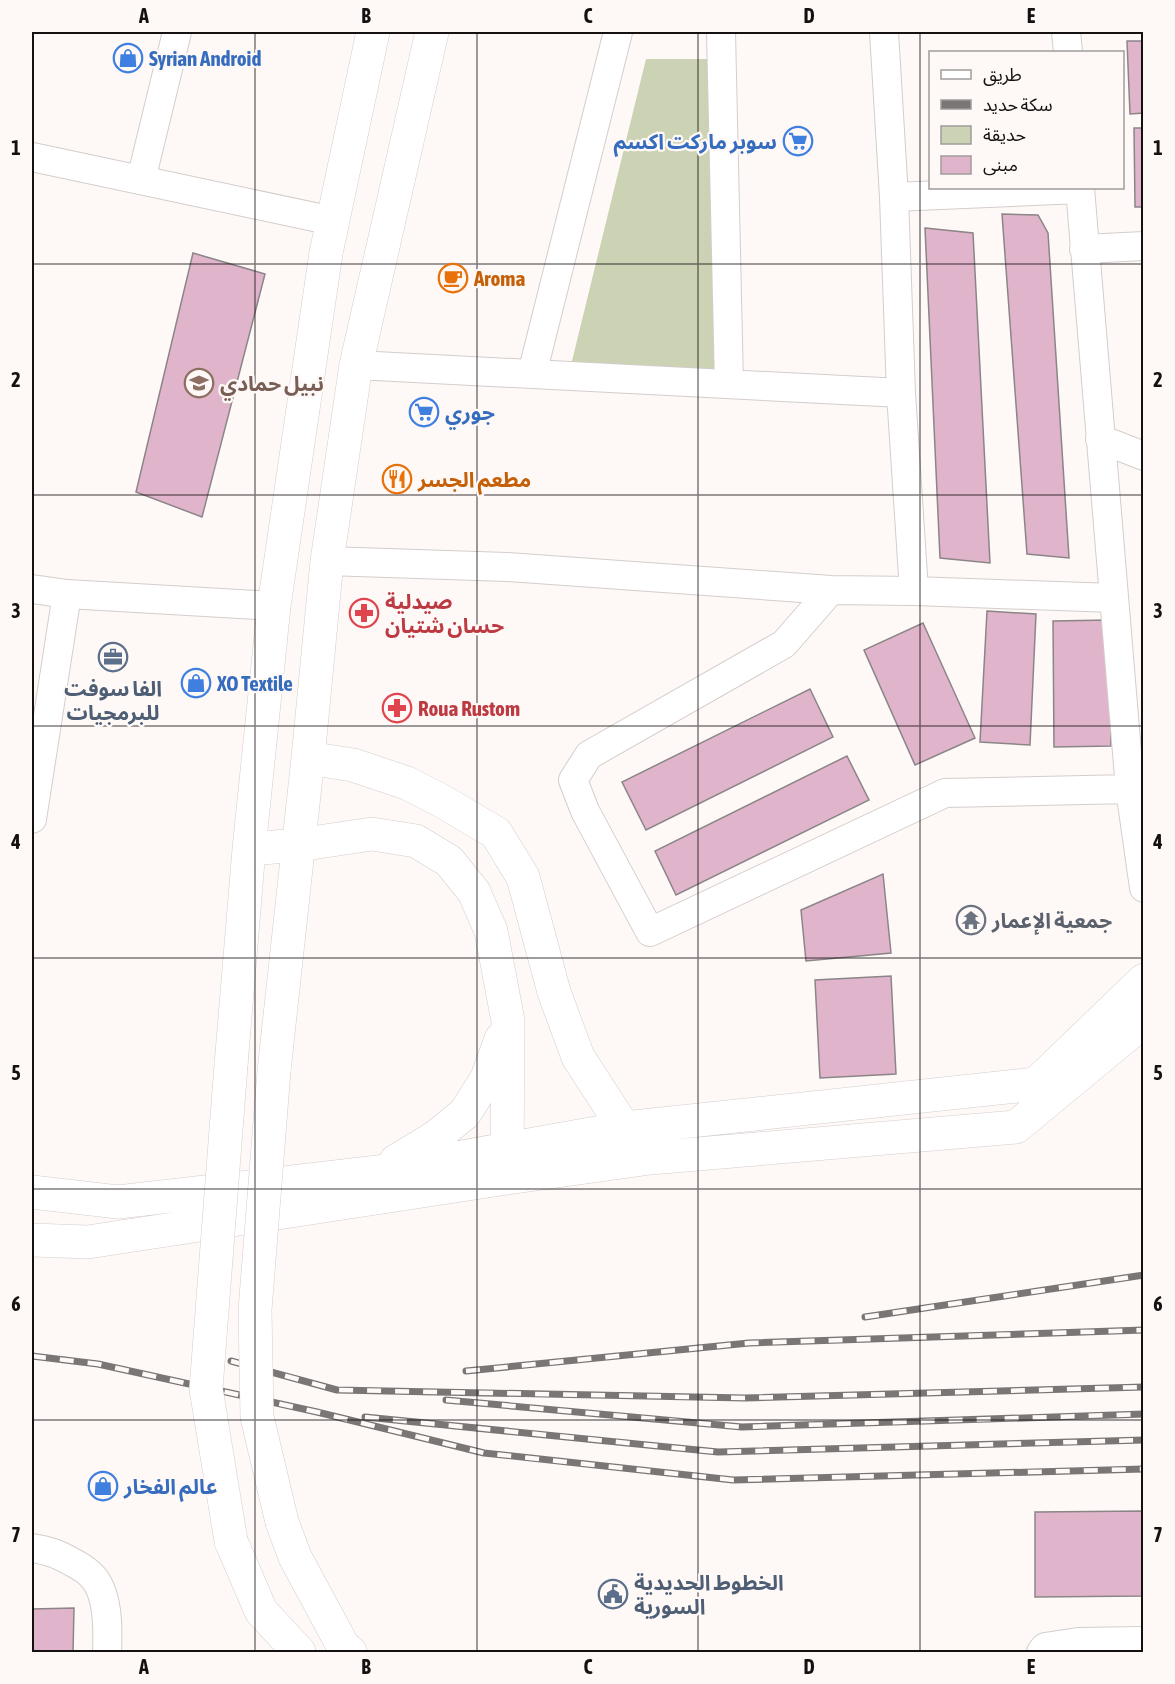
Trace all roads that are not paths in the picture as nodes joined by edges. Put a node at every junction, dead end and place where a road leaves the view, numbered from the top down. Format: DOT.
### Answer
graph roads {
  1 [pos="177,32"];
  2 [pos="373,32"];
  3 [pos="432,32"];
  4 [pos="618,32"];
  5 [pos="721,32"];
  6 [pos="884,32"];
  7 [pos="1066,32"];
  8 [pos="1068,51"];
  9 [pos="32,156"];
  10 [pos="141,180"];
  11 [pos="1059,189"];
  12 [pos="1080,189"];
  13 [pos="894,197"];
  14 [pos="333,221"];
  15 [pos="1143,246"];
  16 [pos="1084,249"];
  17 [pos="356,364"];
  18 [pos="532,374"];
  19 [pos="729,384"];
  20 [pos="901,393"];
  21 [pos="1100,439"];
  22 [pos="1143,456"];
  23 [pos="327,561"];
  24 [pos="32,589"];
  25 [pos="831,590"];
  26 [pos="914,591"];
  27 [pos="67,594"];
  28 [pos="1114,598"];
  29 [pos="274,606"];
  30 [pos="308,758"];
  31 [pos="1130,789"];
  32 [pos="32,809"];
  33 [pos="298,845"];
  34 [pos="249,849"];
  35 [pos="1143,888"];
  36 [pos="1143,980"];
  37 [pos="508,1021"];
  38 [pos="1143,1021"];
  39 [pos="624,1128"];
  40 [pos="650,1158"];
  41 [pos="507,1163"];
  42 [pos="378,1172"];
  43 [pos="32,1192"];
  44 [pos="32,1240"];
  45 [pos="32,1548"];
  46 [pos="1143,1641"];
  47 [pos="108,1653"];
  48 [pos="298,1653"];
  49 [pos="350,1653"];
  50 [pos="1041,1653"];
  1 -- 10 [label="street"];
  2 -- 14 [label="main road"];
  3 -- 17 [label="main road"];
  4 -- 18 [label="street"];
  5 -- 19 [label="street"];
  6 -- 13 [label="street"];
  7 -- 8 [label="street"];
  9 -- 10 [label="street"];
  10 -- 14 [label="street"];
  11 -- 13 [label="street"];
  12 -- 16 [label="street"];
  13 -- 20 [label="street"];
  14 -- 29 [label="main road"];
  15 -- 16 [label="street"];
  16 -- 21 [label="street"];
  17 -- 18 [label="street"];
  17 -- 23 [label="main road"];
  18 -- 19 [label="street"];
  19 -- 20 [label="street"];
  20 -- 26 [label="street"];
  21 -- 22 [label="street"];
  21 -- 28 [label="street"];
  23 -- 25 [label="street"];
  23 -- 30 [label="main road"];
  24 -- 27 [label="street"];
  25 -- 26 [label="street"];
  25 -- 31 [label="street"];
  26 -- 28 [label="street"];
  27 -- 29 [label="street"];
  27 -- 32 [label="street"];
  28 -- 31 [label="street"];
  29 -- 34 [label="main road"];
  30 -- 33 [label="main road"];
  30 -- 39 [label="main road"];
  31 -- 35 [label="street"];
  33 -- 34 [label="main road"];
  33 -- 37 [label="main road"];
  33 -- 49 [label="main road, bridge"];
  34 -- 48 [label="main road, bridge"];
  36 -- 39 [label="main road"];
  37 -- 41 [label="main road"];
  37 -- 42 [label="main road"];
  38 -- 40 [label="main road"];
  39 -- 40 [label="main road"];
  39 -- 41 [label="main road"];
  40 -- 41 [label="main road"];
  41 -- 42 [label="main road"];
  41 -- 44 [label="main road"];
  42 -- 43 [label="main road"];
  45 -- 47 [label="street"];
  46 -- 50 [label="street"];
}
